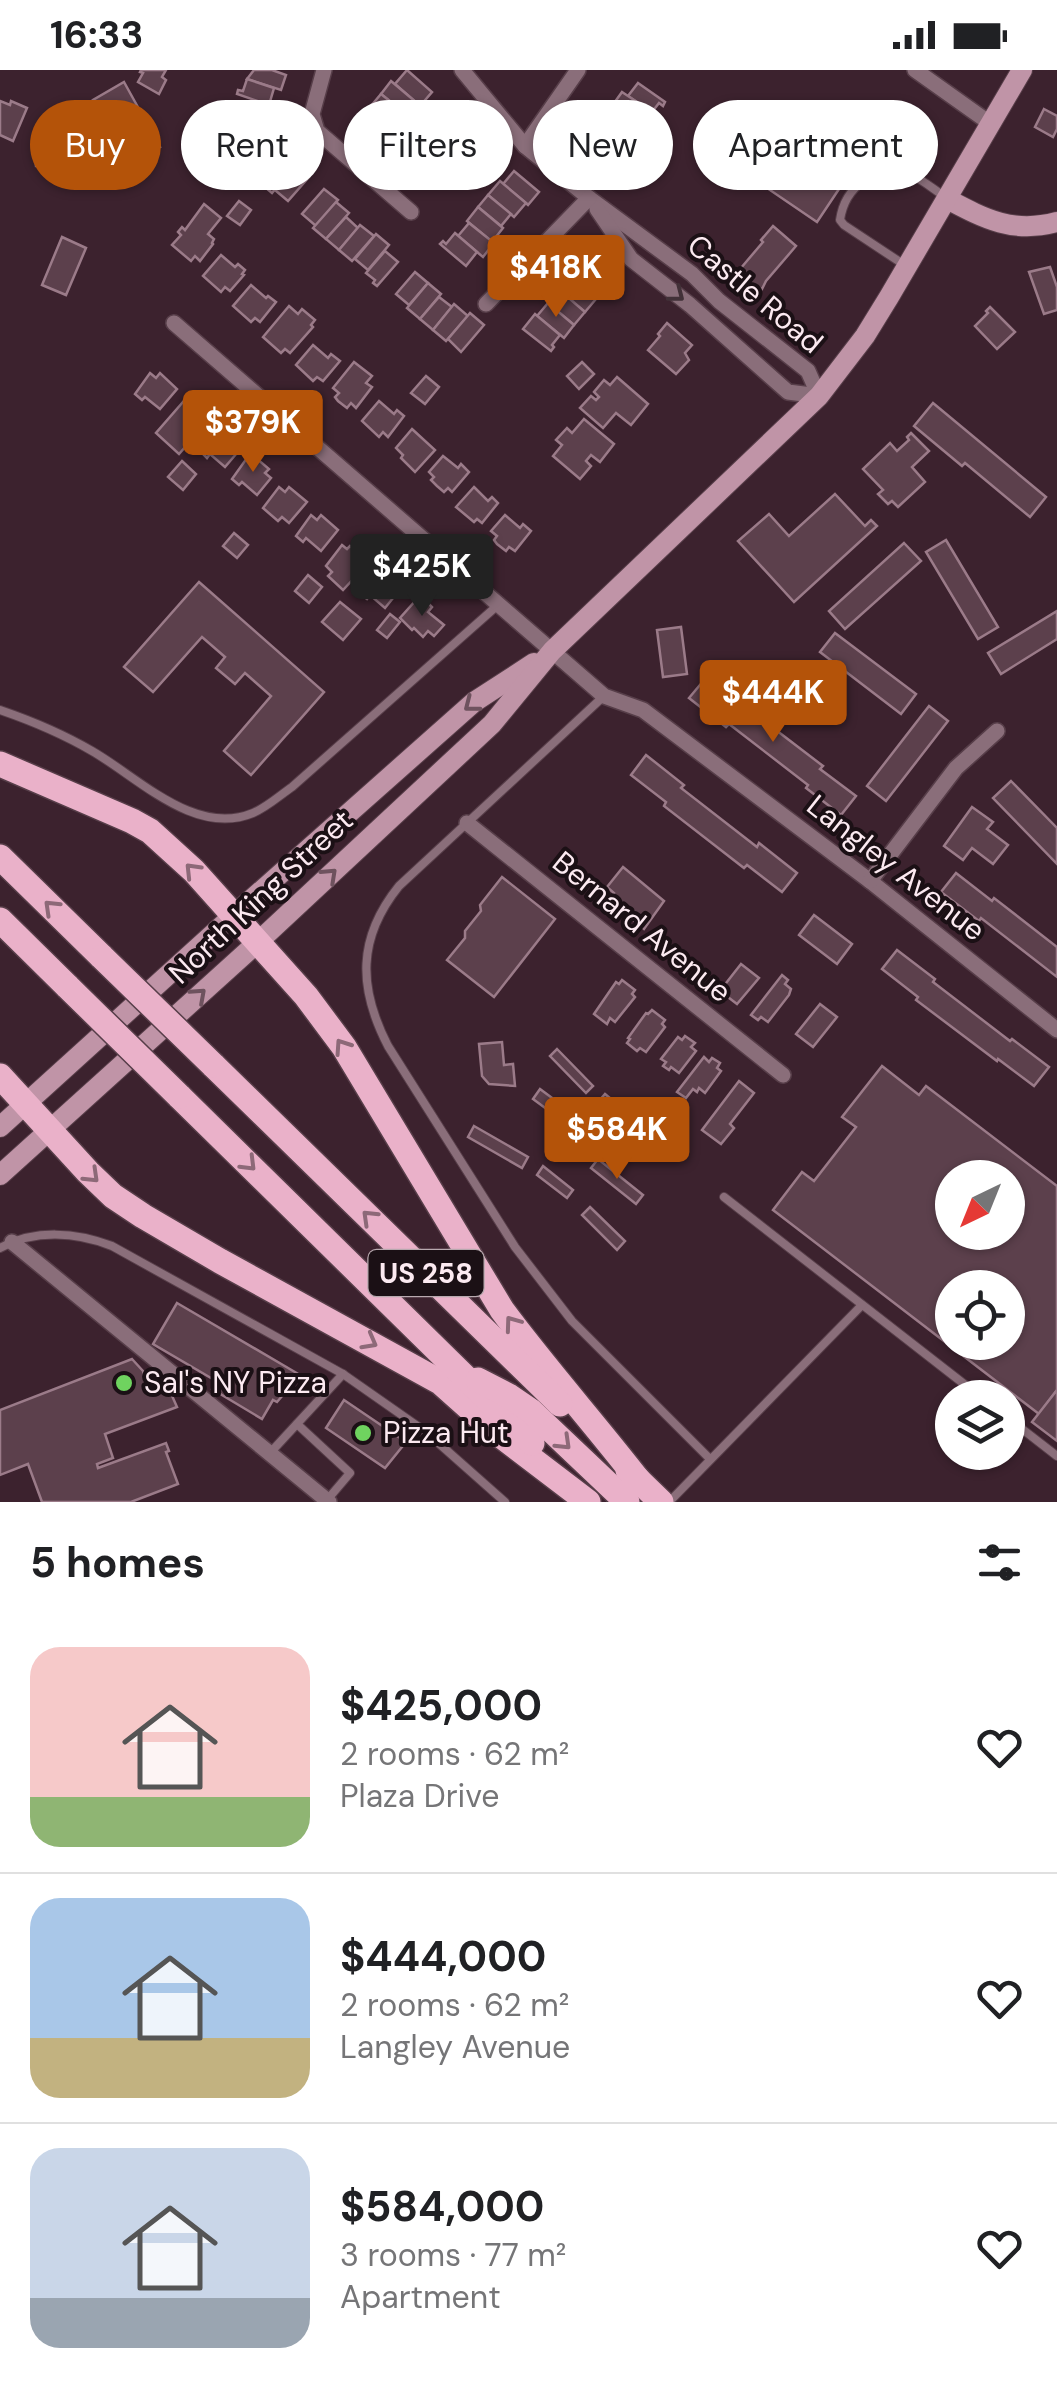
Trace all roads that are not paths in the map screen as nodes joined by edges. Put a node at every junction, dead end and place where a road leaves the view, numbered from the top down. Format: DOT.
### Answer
graph roads {
  1 [pos="324,70"];
  2 [pos="462,70"];
  3 [pos="578,70"];
  4 [pos="914,70"];
  5 [pos="1022,70"];
  6 [pos="990,124"];
  7 [pos="524,146"];
  8 [pos="589,198"];
  9 [pos="948,198"];
  10 [pos="411,212"];
  11 [pos="1057,222"];
  12 [pos="907,267"];
  13 [pos="486,304"];
  14 [pos="174,323"];
  15 [pos="819,396"];
  16 [pos="498,605"];
  17 [pos="552,652"];
  18 [pos="604,696"];
  19 [pos="0,710"];
  20 [pos="997,730"];
  21 [pos="0,764"];
  22 [pos="466,823"];
  23 [pos="0,857"];
  24 [pos="870,881"];
  25 [pos="234,914"];
  26 [pos="0,920"];
  27 [pos="258,942"];
  28 [pos="1057,1030"];
  29 [pos="783,1075"];
  30 [pos="0,1076"];
  31 [pos="26,1104"];
  32 [pos="0,1127"];
  33 [pos="50,1131"];
  34 [pos="0,1175"];
  35 [pos="724,1197"];
  36 [pos="6,1245"];
  37 [pos="862,1305"];
  38 [pos="456,1368"];
  39 [pos="343,1374"];
  40 [pos="959,1380"];
  41 [pos="297,1424"];
  42 [pos="1025,1431"];
  43 [pos="270,1453"];
  44 [pos="1057,1456"];
  45 [pos="710,1459"];
  46 [pos="633,1491"];
  47 [pos="328,1501"];
  48 [pos="505,1502"];
  49 [pos="590,1502"];
  50 [pos="665,1502"];
  1 -- 10 [label="street"];
  2 -- 7 [label="street, Castle Road"];
  3 -- 7 [label="street"];
  4 -- 6 [label="street"];
  5 -- 6 [label="main road, North King Street"];
  6 -- 9 [label="main road, North King Street"];
  7 -- 8 [label="street, Castle Road"];
  8 -- 13 [label="street"];
  8 -- 15 [label="street, Castle Road"];
  8 -- 15 [label="street, Castle Road, one-way"];
  9 -- 11 [label="main road"];
  9 -- 12 [label="main road, North King Street"];
  9 -- 12 [label="lane"];
  12 -- 15 [label="main road, North King Street"];
  14 -- 16 [label="street, Langley Avenue"];
  15 -- 17 [label="main road, North King Street"];
  16 -- 17 [label="street, Langley Avenue"];
  16 -- 19 [label="lane"];
  17 -- 18 [label="street, Langley Avenue"];
  17 -- 25 [label="main road, North King Street, one-way"];
  27 -- 17 [label="main road, North King Street, one-way"];
  18 -- 22 [label="lane"];
  18 -- 24 [label="street, Langley Avenue"];
  20 -- 24 [label="street"];
  25 -- 21 [label="main road, one-way"];
  22 -- 29 [label="street, Bernard Avenue"];
  22 -- 45 [label="lane"];
  46 -- 23 [label="main road, US 258, one-way, bridge"];
  24 -- 28 [label="street, Langley Avenue"];
  25 -- 27 [label="main road"];
  25 -- 31 [label="main road, North King Street"];
  26 -- 38 [label="main road, US 258, one-way, bridge"];
  33 -- 27 [label="main road, North King Street, one-way"];
  46 -- 27 [label="main road, one-way"];
  30 -- 31 [label="main road"];
  31 -- 32 [label="main road, North King Street"];
  31 -- 33 [label="main road"];
  33 -- 34 [label="main road, North King Street"];
  33 -- 49 [label="main road, one-way"];
  35 -- 37 [label="lane"];
  36 -- 39 [label="lane"];
  36 -- 43 [label="street"];
  37 -- 40 [label="lane"];
  37 -- 45 [label="lane"];
  38 -- 46 [label="main road, one-way"];
  38 -- 49 [label="main road, US 258"];
  39 -- 41 [label="lane"];
  39 -- 48 [label="lane"];
  41 -- 43 [label="lane"];
  41 -- 47 [label="lane"];
  42 -- 44 [label="lane"];
  43 -- 47 [label="street"];
  45 -- 50 [label="lane"];
  46 -- 50 [label="main road, US 258"];
}
